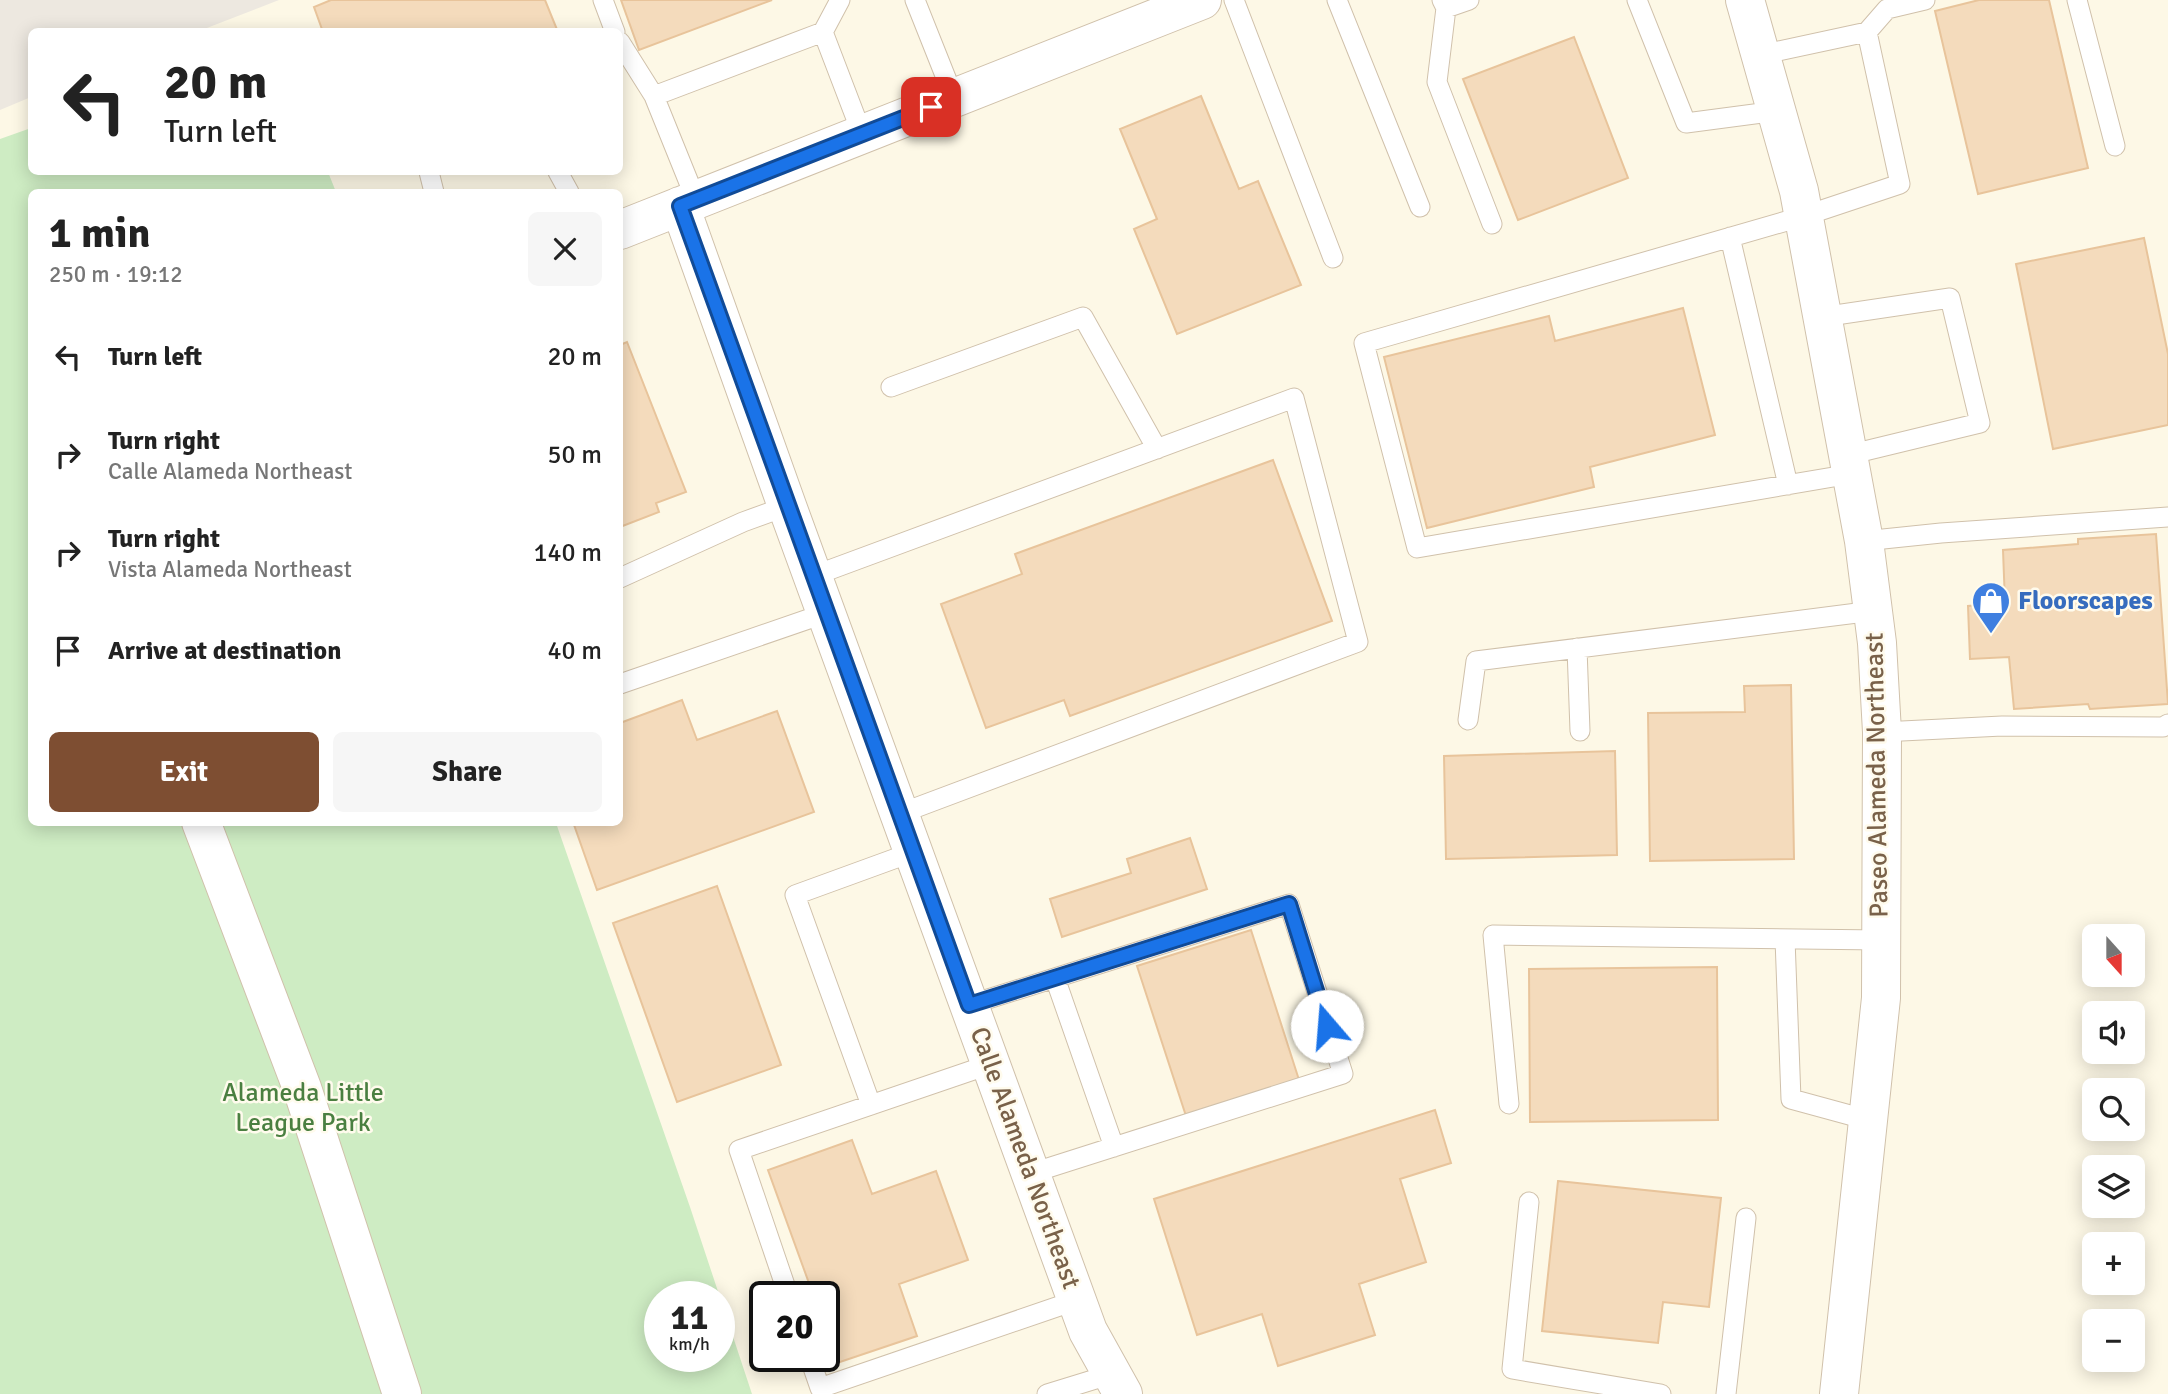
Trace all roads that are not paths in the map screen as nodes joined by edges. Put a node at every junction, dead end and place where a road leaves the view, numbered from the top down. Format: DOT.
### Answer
graph roads {
  1 [pos="603,0"];
  2 [pos="840,0"];
  3 [pos="915,0"];
  4 [pos="1202,0"];
  5 [pos="1234,0"];
  6 [pos="1336,0"];
  7 [pos="1469,0"];
  8 [pos="1637,0"];
  9 [pos="1745,0"];
  10 [pos="1924,0"];
  11 [pos="2077,0"];
  12 [pos="1444,4"];
  13 [pos="1146,10"];
  14 [pos="614,28"];
  15 [pos="823,32"];
  16 [pos="1867,32"];
  17 [pos="623,47"];
  18 [pos="1760,55"];
  19 [pos="654,96"];
  20 [pos="954,98"];
  21 [pos="1777,111"];
  22 [pos="862,134"];
  23 [pos="2115,146"];
  24 [pos="688,203"];
  25 [pos="1420,207"];
  26 [pos="1804,216"];
  27 [pos="1492,224"];
  28 [pos="623,229"];
  29 [pos="1730,237"];
  30 [pos="1333,258"];
  31 [pos="1822,317"];
  32 [pos="891,387"];
  33 [pos="1157,449"];
  34 [pos="1849,465"];
  35 [pos="1788,485"];
  36 [pos="787,506"];
  37 [pos="2168,517"];
  38 [pos="1864,541"];
  39 [pos="813,576"];
  40 [pos="623,577"];
  41 [pos="1873,611"];
  42 [pos="826,613"];
  43 [pos="1577,648"];
  44 [pos="623,683"];
  45 [pos="1468,720"];
  46 [pos="2168,724"];
  47 [pos="1580,731"];
  48 [pos="1882,732"];
  49 [pos="899,814"];
  50 [pos="203,826"];
  51 [pos="913,852"];
  52 [pos="1785,939"];
  53 [pos="1881,940"];
  54 [pos="1055,978"];
  55 [pos="969,1005"];
  56 [pos="990,1065"];
  57 [pos="1508,1104"];
  58 [pos="871,1105"];
  59 [pos="1868,1120"];
  60 [pos="1114,1147"];
  61 [pos="1032,1173"];
  62 [pos="1529,1202"];
  63 [pos="1746,1218"];
  64 [pos="784,1281"];
  65 [pos="1077,1300"];
  66 [pos="814,1372"];
  67 [pos="1117,1384"];
  68 [pos="402,1394"];
  69 [pos="1047,1394"];
  70 [pos="1661,1394"];
  71 [pos="1726,1394"];
  72 [pos="1839,1394"];
  1 -- 14 [label="lane"];
  2 -- 15 [label="lane"];
  3 -- 20 [label="lane"];
  4 -- 13 [label="street"];
  5 -- 30 [label="lane"];
  6 -- 25 [label="lane"];
  7 -- 12 [label="lane"];
  8 -- 21 [label="lane"];
  9 -- 18 [label="street, Paseo Alameda Northeast"];
  10 -- 16 [label="lane"];
  11 -- 23 [label="lane"];
  12 -- 27 [label="lane"];
  13 -- 20 [label="street"];
  15 -- 19 [label="lane"];
  15 -- 22 [label="lane"];
  16 -- 18 [label="lane"];
  16 -- 26 [label="lane"];
  17 -- 19 [label="lane"];
  18 -- 21 [label="street, Paseo Alameda Northeast"];
  19 -- 24 [label="lane"];
  20 -- 22 [label="street"];
  21 -- 26 [label="street, Paseo Alameda Northeast"];
  22 -- 24 [label="street"];
  24 -- 28 [label="street"];
  24 -- 36 [label="street, Calle Alameda Northeast"];
  26 -- 29 [label="lane"];
  26 -- 31 [label="street, Paseo Alameda Northeast"];
  29 -- 35 [label="lane"];
  29 -- 35 [label="lane"];
  31 -- 34 [label="street, Paseo Alameda Northeast"];
  31 -- 34 [label="lane"];
  32 -- 33 [label="lane"];
  33 -- 39 [label="lane"];
  33 -- 49 [label="lane"];
  34 -- 35 [label="lane"];
  34 -- 38 [label="street, Paseo Alameda Northeast"];
  36 -- 39 [label="street, Calle Alameda Northeast"];
  36 -- 40 [label="lane"];
  37 -- 38 [label="lane"];
  38 -- 41 [label="street, Paseo Alameda Northeast"];
  39 -- 42 [label="street, Calle Alameda Northeast"];
  41 -- 43 [label="lane"];
  41 -- 48 [label="street, Paseo Alameda Northeast"];
  42 -- 44 [label="lane"];
  42 -- 49 [label="street, Calle Alameda Northeast"];
  43 -- 45 [label="lane"];
  43 -- 47 [label="lane"];
  46 -- 48 [label="lane"];
  48 -- 53 [label="street, Paseo Alameda Northeast"];
  49 -- 51 [label="street, Calle Alameda Northeast"];
  50 -- 68 [label="street"];
  51 -- 55 [label="street, Calle Alameda Northeast"];
  51 -- 58 [label="lane"];
  52 -- 53 [label="lane"];
  52 -- 57 [label="lane"];
  52 -- 59 [label="lane"];
  53 -- 59 [label="street, Paseo Alameda Northeast"];
  54 -- 55 [label="lane"];
  54 -- 60 [label="lane"];
  54 -- 60 [label="lane"];
  55 -- 56 [label="street, Calle Alameda Northeast"];
  56 -- 58 [label="lane"];
  56 -- 61 [label="street, Calle Alameda Northeast"];
  58 -- 64 [label="lane"];
  59 -- 72 [label="street, Paseo Alameda Northeast"];
  60 -- 61 [label="lane"];
  61 -- 65 [label="street, Calle Alameda Northeast"];
  62 -- 70 [label="lane"];
  63 -- 71 [label="lane"];
  65 -- 66 [label="lane"];
  65 -- 67 [label="street, Calle Alameda Northeast"];
  67 -- 69 [label="lane"];
}
